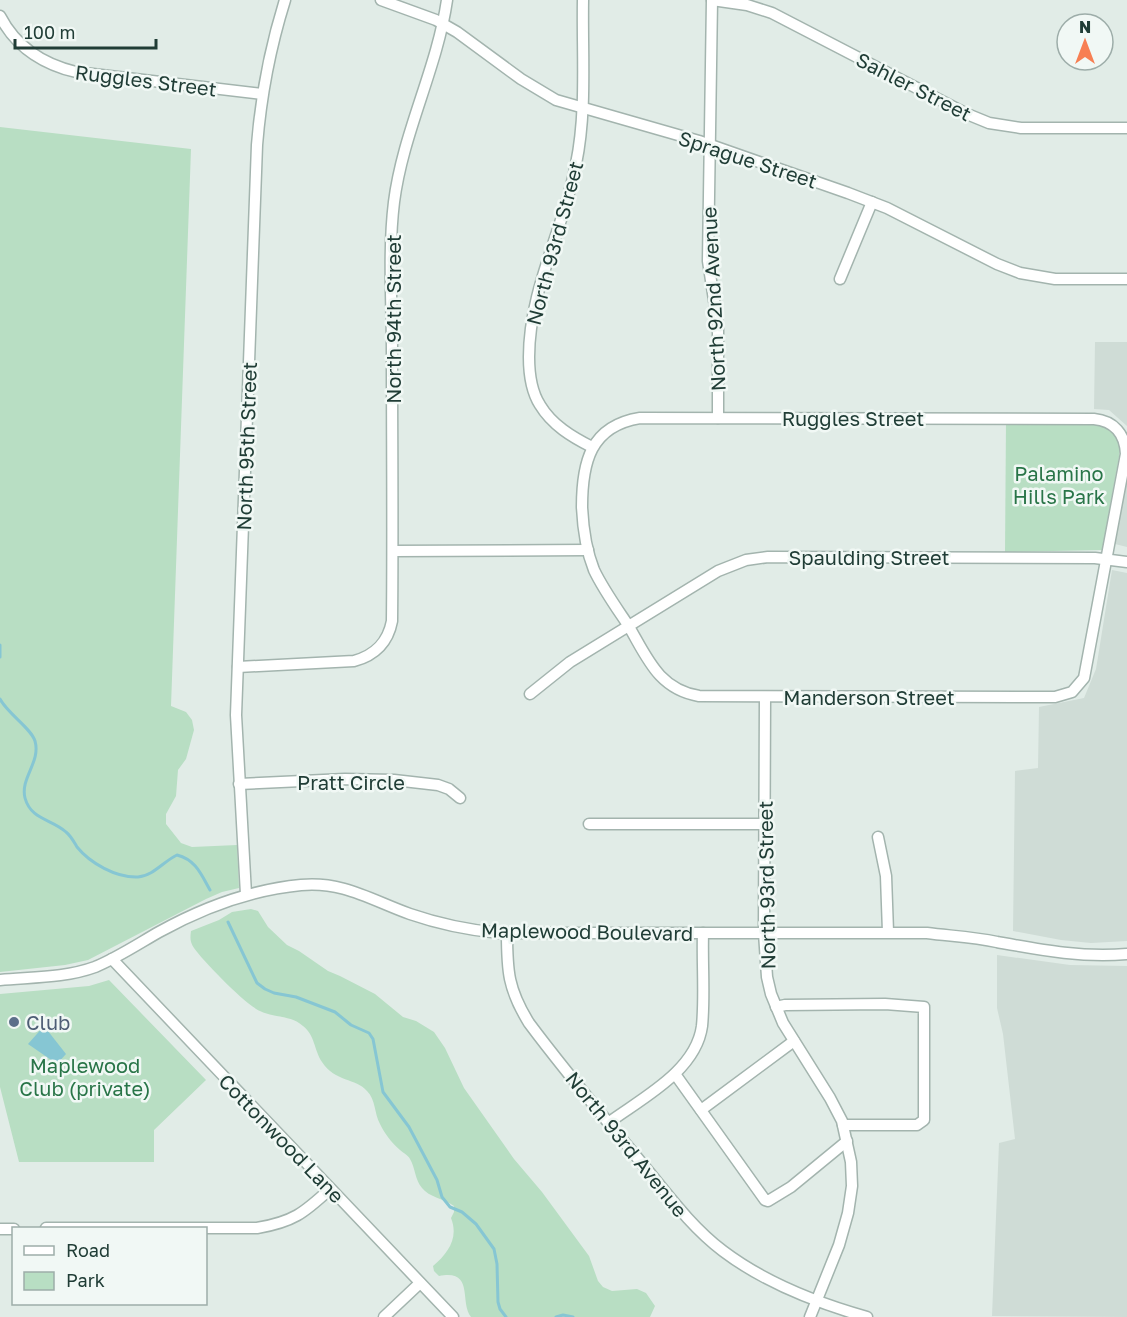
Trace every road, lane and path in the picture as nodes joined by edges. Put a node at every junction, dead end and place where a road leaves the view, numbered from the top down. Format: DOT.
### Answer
graph roads {
  1 [pos="285,0"];
  2 [pos="381,0"];
  3 [pos="447,0"];
  4 [pos="583,0"];
  5 [pos="712,0"];
  6 [pos="0,16"];
  7 [pos="444,25"];
  8 [pos="262,94"];
  9 [pos="581,108"];
  10 [pos="1127,128"];
  11 [pos="709,145"];
  12 [pos="872,202"];
  13 [pos="840,279"];
  14 [pos="1127,279"];
  15 [pos="718,418"];
  16 [pos="592,447"];
  17 [pos="588,550"];
  18 [pos="393,551"];
  19 [pos="1108,559"];
  20 [pos="1127,562"];
  21 [pos="628,626"];
  22 [pos="238,667"];
  23 [pos="530,694"];
  24 [pos="765,697"];
  25 [pos="239,784"];
  26 [pos="460,798"];
  27 [pos="588,824"];
  28 [pos="764,824"];
  29 [pos="878,837"];
  30 [pos="246,894"];
  31 [pos="888,932"];
  32 [pos="507,933"];
  33 [pos="704,933"];
  34 [pos="764,933"];
  35 [pos="1127,954"];
  36 [pos="112,959"];
  37 [pos="0,980"];
  38 [pos="776,1007"];
  39 [pos="794,1041"];
  40 [pos="675,1074"];
  41 [pos="701,1110"];
  42 [pos="608,1123"];
  43 [pos="843,1125"];
  44 [pos="847,1141"];
  45 [pos="330,1189"];
  46 [pos="207,1228"];
  47 [pos="420,1282"];
  48 [pos="817,1300"];
  49 [pos="384,1317"];
  50 [pos="453,1317"];
  51 [pos="810,1317"];
  52 [pos="867,1317"];
  1 -- 8 [label="street, North 95th Street"];
  2 -- 7 [label="street, Sprague Street"];
  3 -- 7 [label="street, North 94th Street"];
  4 -- 9 [label="street, North 93rd Street"];
  5 -- 10 [label="street, Sahler Street"];
  5 -- 11 [label="street, North 92nd Avenue"];
  6 -- 8 [label="street, Ruggles Street"];
  7 -- 9 [label="street, Sprague Street"];
  7 -- 18 [label="street, North 94th Street"];
  8 -- 22 [label="street, North 95th Street"];
  9 -- 11 [label="street, Sprague Street"];
  9 -- 16 [label="street, North 93rd Street"];
  11 -- 12 [label="street, Sprague Street"];
  11 -- 15 [label="street, North 92nd Avenue"];
  12 -- 13 [label="street"];
  12 -- 14 [label="street, Sprague Street"];
  15 -- 16 [label="street, Ruggles Street"];
  15 -- 19 [label="street, Ruggles Street"];
  16 -- 17 [label="street"];
  17 -- 18 [label="street"];
  17 -- 21 [label="street"];
  18 -- 22 [label="street, North 94th Street"];
  19 -- 20 [label="street, Spaulding Street"];
  19 -- 21 [label="street, Spaulding Street"];
  19 -- 24 [label="street, Manderson Street"];
  21 -- 23 [label="street, Spaulding Street"];
  21 -- 24 [label="street, Manderson Street"];
  22 -- 25 [label="street, North 95th Street"];
  24 -- 28 [label="street, North 93rd Street"];
  25 -- 26 [label="street, Pratt Circle"];
  25 -- 30 [label="street, North 95th Street"];
  27 -- 28 [label="street"];
  28 -- 34 [label="street, North 93rd Street"];
  29 -- 31 [label="street"];
  30 -- 32 [label="street, Maplewood Boulevard"];
  30 -- 36 [label="street, Maplewood Boulevard"];
  31 -- 34 [label="street, Maplewood Boulevard"];
  31 -- 35 [label="street, Maplewood Boulevard"];
  32 -- 33 [label="street, Maplewood Boulevard"];
  32 -- 42 [label="street, North 93rd Avenue"];
  33 -- 34 [label="street, Maplewood Boulevard"];
  33 -- 40 [label="street"];
  34 -- 38 [label="street, North 93rd Street"];
  36 -- 37 [label="street, Maplewood Boulevard"];
  36 -- 45 [label="street, Cottonwood Lane"];
  38 -- 39 [label="street, North 93rd Street"];
  38 -- 43 [label="street"];
  39 -- 41 [label="street"];
  39 -- 43 [label="street, North 93rd Street"];
  40 -- 41 [label="street"];
  40 -- 42 [label="street"];
  41 -- 44 [label="street"];
  42 -- 48 [label="street, North 93rd Avenue"];
  43 -- 44 [label="street, North 93rd Street"];
  44 -- 48 [label="street, North 93rd Street"];
  45 -- 46 [label="street"];
  45 -- 47 [label="street, Cottonwood Lane"];
  47 -- 49 [label="street"];
  47 -- 50 [label="street, Cottonwood Lane"];
  48 -- 51 [label="street, North 93rd Street"];
  48 -- 52 [label="street, North 93rd Avenue"];
}
